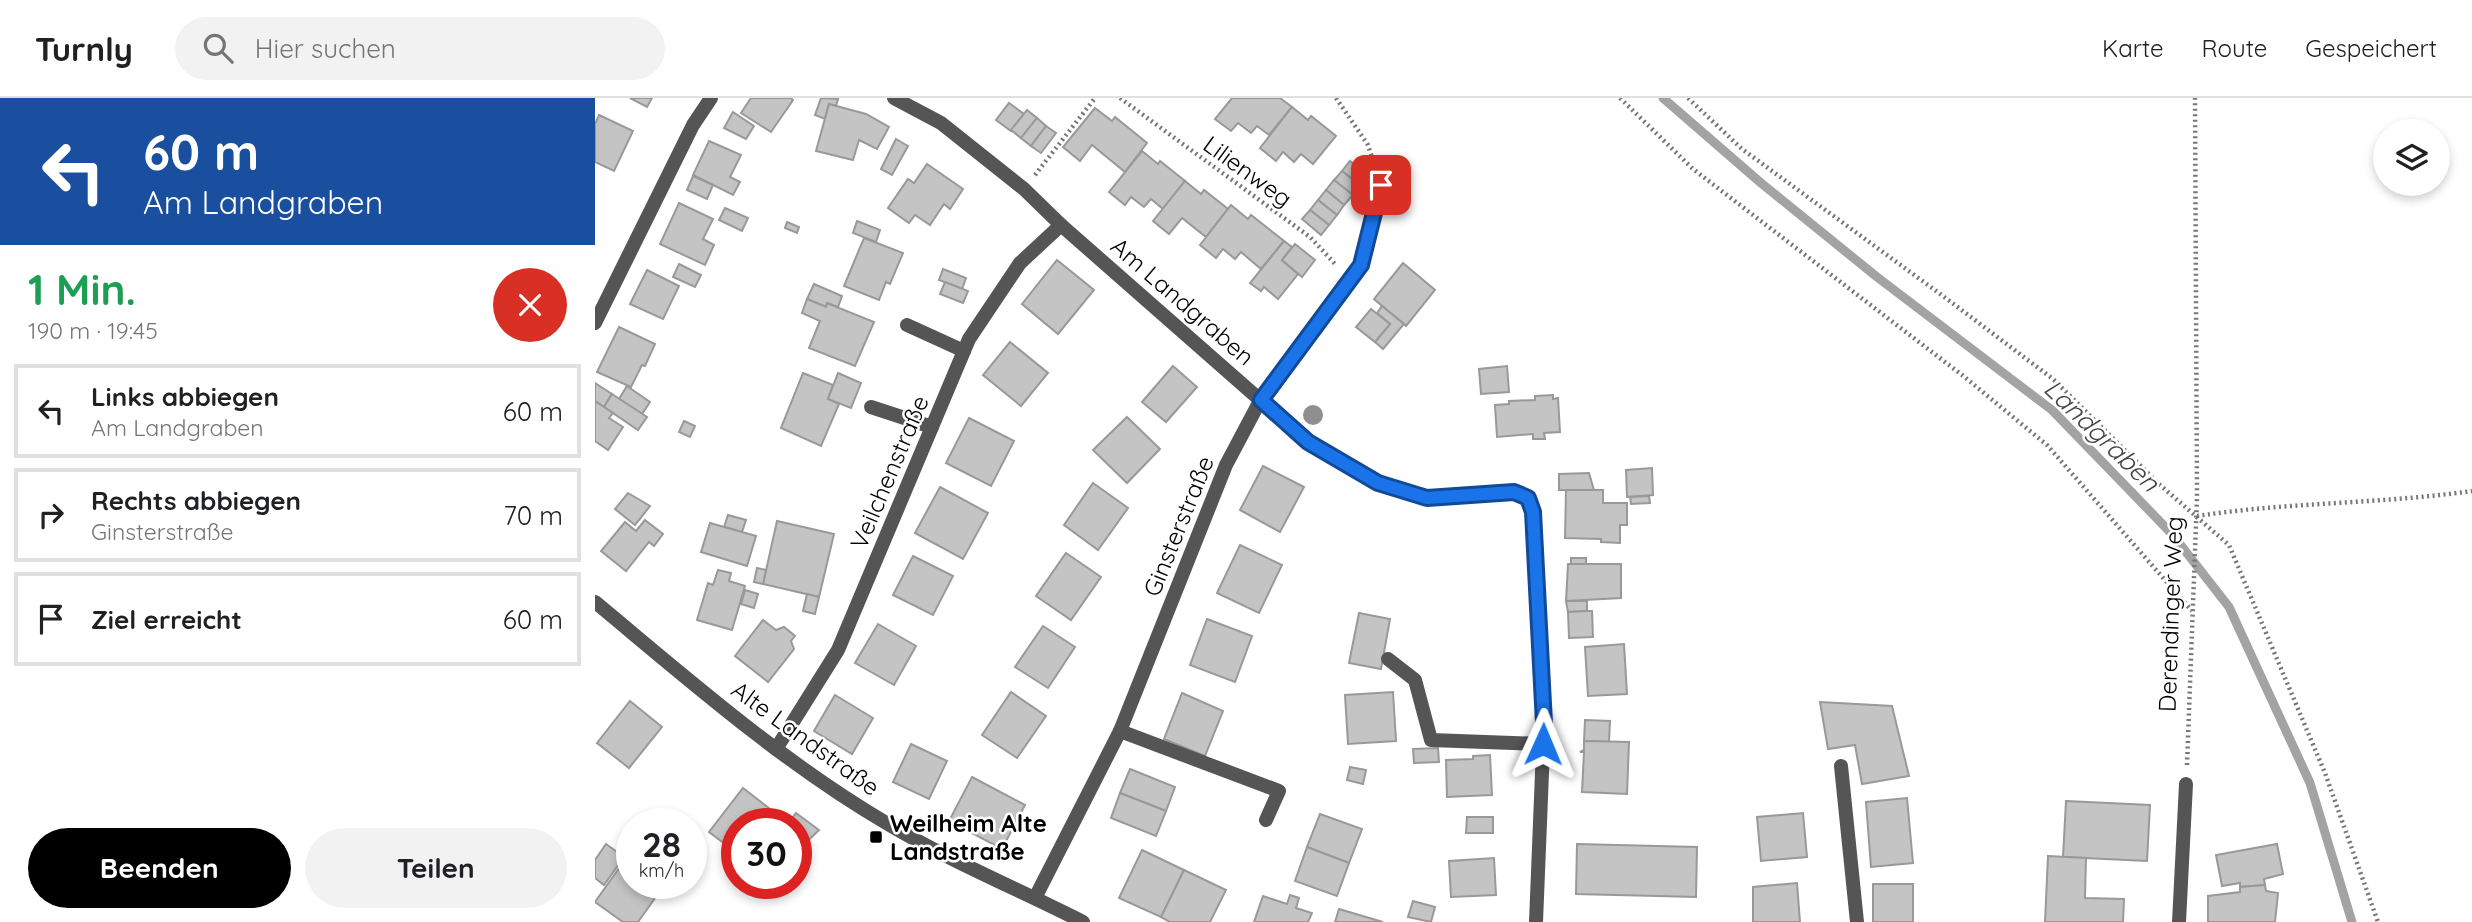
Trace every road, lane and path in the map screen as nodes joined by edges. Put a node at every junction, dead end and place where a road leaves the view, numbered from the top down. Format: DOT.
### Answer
graph roads {
  1 [pos="711,98"];
  2 [pos="894,98"];
  3 [pos="1095,98"];
  4 [pos="1120,98"];
  5 [pos="1336,98"];
  6 [pos="1620,98"];
  7 [pos="1688,98"];
  8 [pos="2195,98"];
  9 [pos="1381,185"];
  10 [pos="1024,189"];
  11 [pos="1061,225"];
  12 [pos="1350,279"];
  13 [pos="595,323"];
  14 [pos="907,325"];
  15 [pos="964,351"];
  16 [pos="1261,400"];
  17 [pos="871,407"];
  18 [pos="932,427"];
  19 [pos="2472,491"];
  20 [pos="2196,516"];
  21 [pos="595,602"];
  22 [pos="2192,611"];
  23 [pos="1388,659"];
  24 [pos="1121,731"];
  25 [pos="1543,744"];
  26 [pos="776,749"];
  27 [pos="1841,766"];
  28 [pos="2186,784"];
  29 [pos="1266,820"];
  30 [pos="1035,898"];
  31 [pos="1083,922"];
  32 [pos="1536,922"];
  33 [pos="1857,922"];
  34 [pos="2179,922"];
  35 [pos="2378,922"];
  1 -- 13 [label="street"];
  2 -- 10 [label="street, Am Landgraben"];
  3 -- 10 [label="path"];
  4 -- 12 [label="path, Lilienweg"];
  5 -- 9 [label="path"];
  6 -- 22 [label="path"];
  7 -- 20 [label="path"];
  8 -- 20 [label="path, Derendinger Weg"];
  9 -- 12 [label="street, Ginsterstraße"];
  10 -- 11 [label="street, Am Landgraben"];
  11 -- 15 [label="street, Veilchenstraße"];
  11 -- 16 [label="street, Am Landgraben"];
  12 -- 16 [label="street, Ginsterstraße"];
  14 -- 15 [label="street"];
  15 -- 18 [label="street, Veilchenstraße"];
  16 -- 24 [label="street, Ginsterstraße"];
  16 -- 25 [label="street, Am Landgraben"];
  17 -- 18 [label="street"];
  18 -- 26 [label="street, Veilchenstraße"];
  19 -- 20 [label="path"];
  20 -- 22 [label="path, Derendinger Weg"];
  20 -- 35 [label="path"];
  21 -- 26 [label="street, Alte Landstraße"];
  22 -- 28 [label="path, Derendinger Weg"];
  23 -- 25 [label="street"];
  24 -- 29 [label="street"];
  24 -- 30 [label="street, Ginsterstraße"];
  25 -- 32 [label="street"];
  26 -- 30 [label="street, Alte Landstraße"];
  27 -- 33 [label="street"];
  28 -- 34 [label="street"];
  30 -- 31 [label="street, Alte Landstraße"];
}
